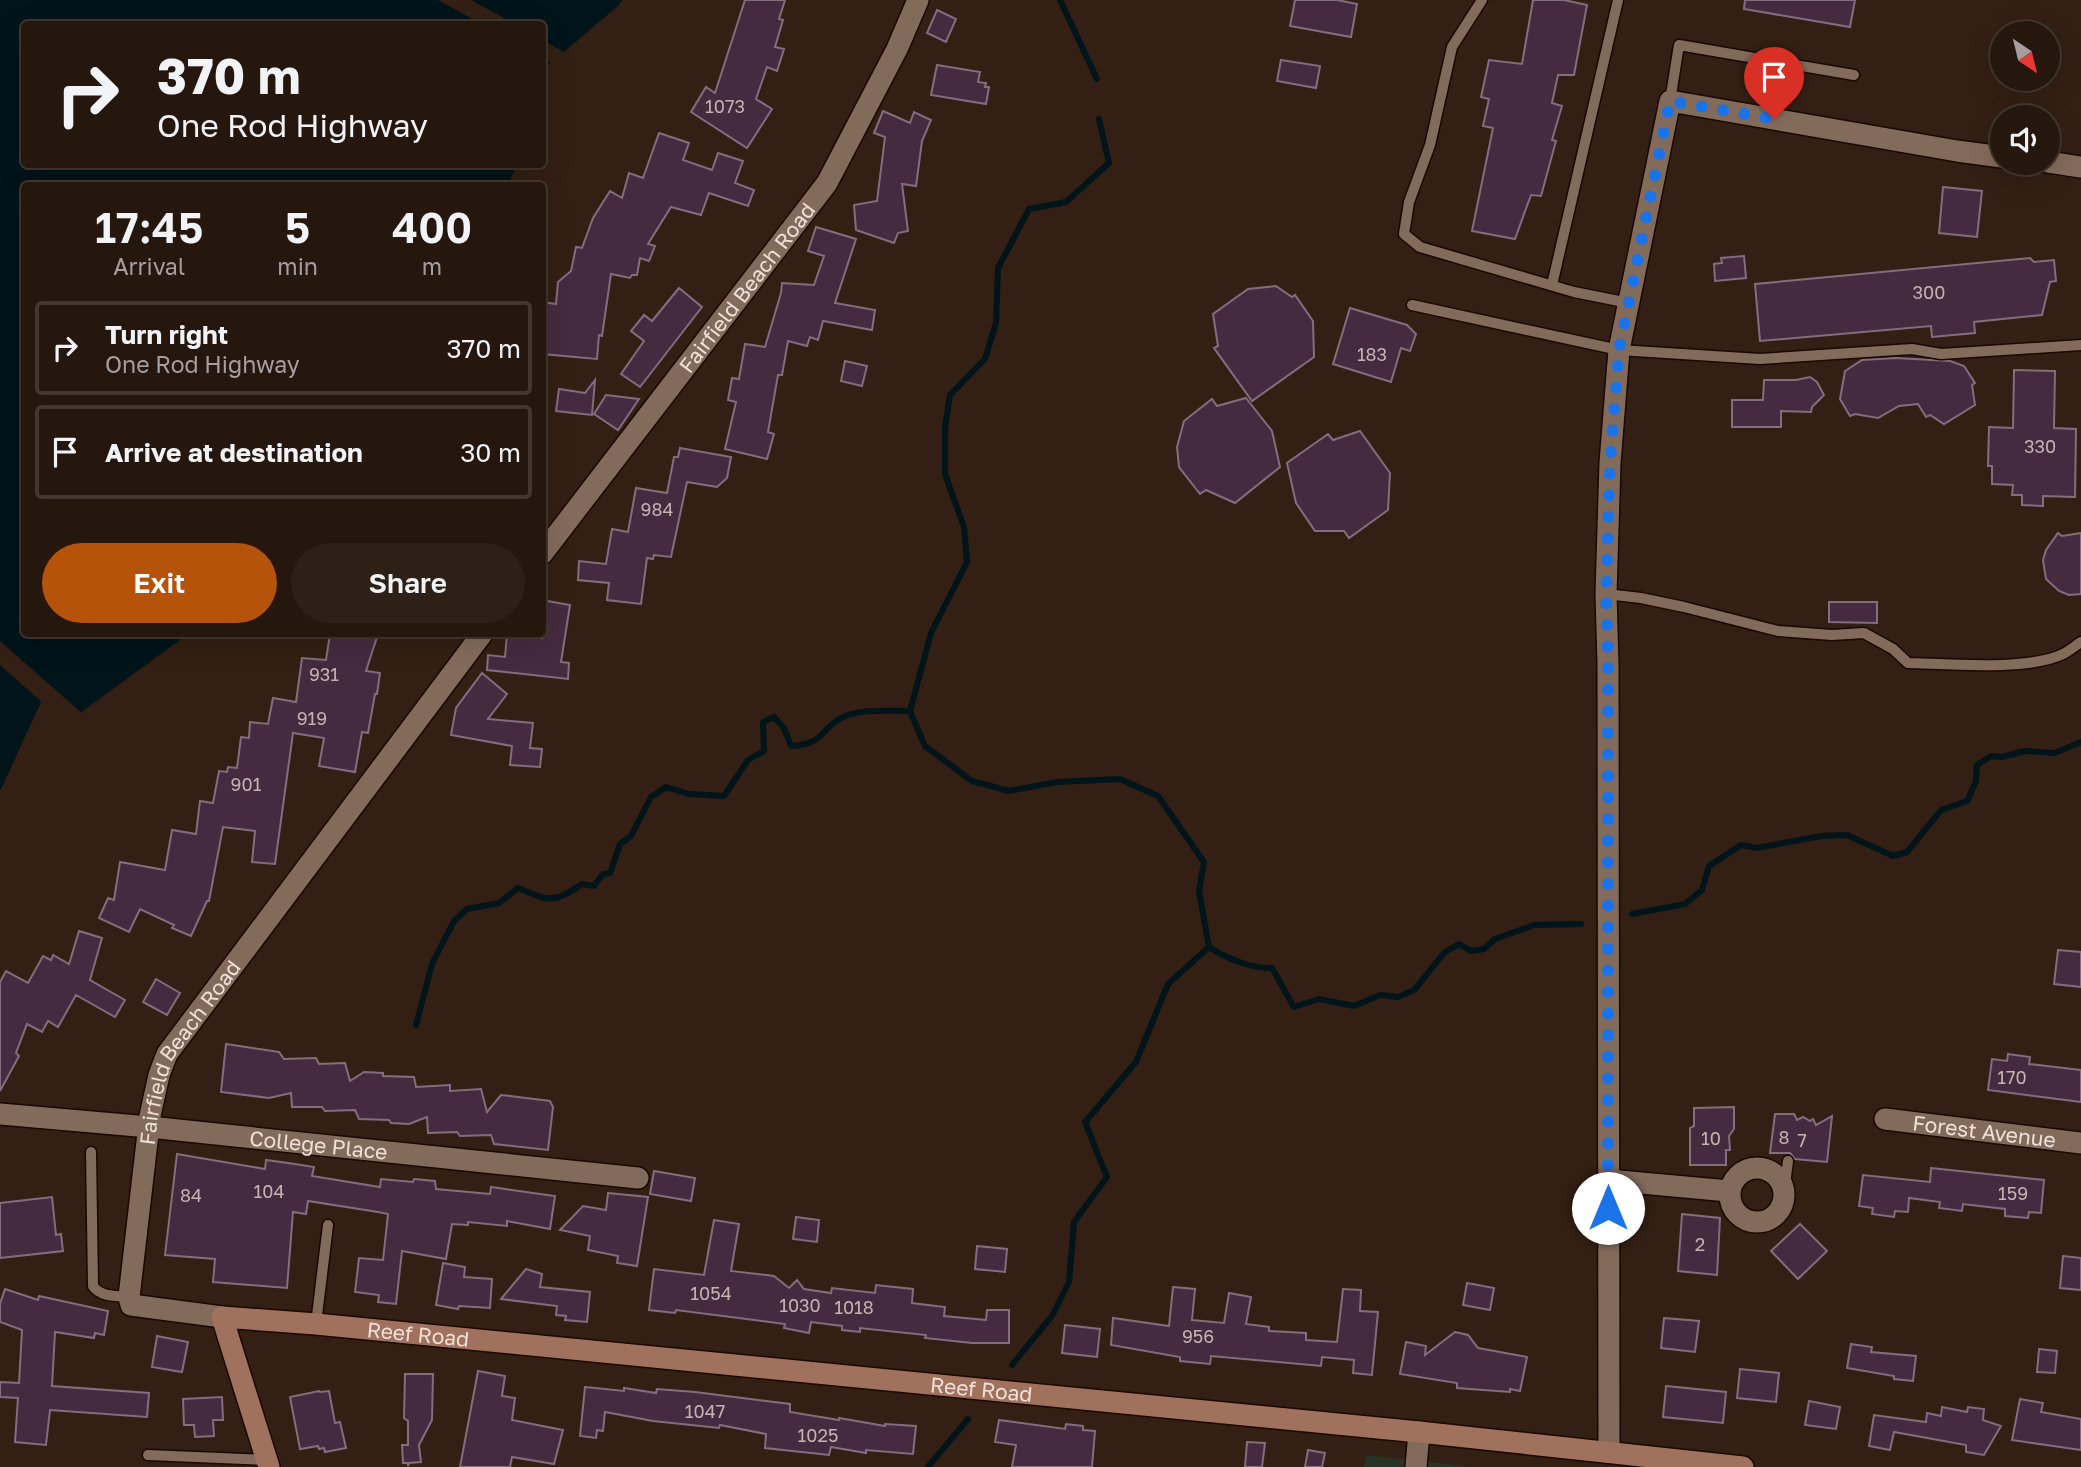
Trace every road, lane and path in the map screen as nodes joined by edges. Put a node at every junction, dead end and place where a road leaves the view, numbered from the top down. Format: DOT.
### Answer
graph roads {
  1 [pos="918,0"];
  2 [pos="1482,0"];
  3 [pos="1618,0"];
  4 [pos="1854,75"];
  5 [pos="1670,101"];
  6 [pos="1990,156"];
  7 [pos="2060,164"];
  8 [pos="2081,167"];
  9 [pos="1552,285"];
  10 [pos="1629,303"];
  11 [pos="1412,305"];
  12 [pos="2081,345"];
  13 [pos="1619,350"];
  14 [pos="546,549"];
  15 [pos="1606,594"];
  16 [pos="480,637"];
  17 [pos="2081,642"];
  18 [pos="0,1114"];
  19 [pos="1885,1119"];
  20 [pos="149,1127"];
  21 [pos="2081,1143"];
  22 [pos="91,1152"];
  23 [pos="1788,1161"];
  24 [pos="638,1178"];
  25 [pos="1608,1180"];
  26 [pos="1729,1191"];
  27 [pos="1784,1192"];
  28 [pos="328,1225"];
  29 [pos="129,1297"];
  30 [pos="222,1317"];
  31 [pos="316,1324"];
  32 [pos="1419,1433"];
  33 [pos="1609,1452"];
  34 [pos="148,1455"];
  35 [pos="268,1464"];
  36 [pos="1416,1467"];
  37 [pos="1743,1467"];
  1 -- 14 [label="street, Fairfield Beach Road"];
  2 -- 9 [label="lane"];
  3 -- 9 [label="lane"];
  4 -- 5 [label="lane"];
  5 -- 6 [label="street"];
  5 -- 10 [label="street"];
  7 -- 8 [label="street"];
  9 -- 10 [label="lane"];
  10 -- 13 [label="street"];
  11 -- 13 [label="lane"];
  12 -- 13 [label="lane"];
  13 -- 15 [label="street"];
  15 -- 17 [label="lane"];
  15 -- 25 [label="street"];
  16 -- 20 [label="street, Fairfield Beach Road"];
  18 -- 20 [label="street, College Place"];
  19 -- 21 [label="street, Forest Avenue"];
  20 -- 24 [label="street, College Place"];
  20 -- 29 [label="street, Fairfield Beach Road"];
  22 -- 29 [label="lane"];
  23 -- 27 [label="lane"];
  25 -- 26 [label="street"];
  25 -- 33 [label="street"];
  26 -- 27 [label="street"];
  26 -- 27 [label="street"];
  28 -- 31 [label="lane"];
  29 -- 30 [label="street"];
  30 -- 31 [label="street, Reef Road"];
  30 -- 35 [label="street"];
  31 -- 32 [label="street, Reef Road"];
  32 -- 33 [label="street, Reef Road"];
  32 -- 36 [label="street"];
  33 -- 37 [label="street, Reef Road"];
  34 -- 35 [label="lane"];
}
